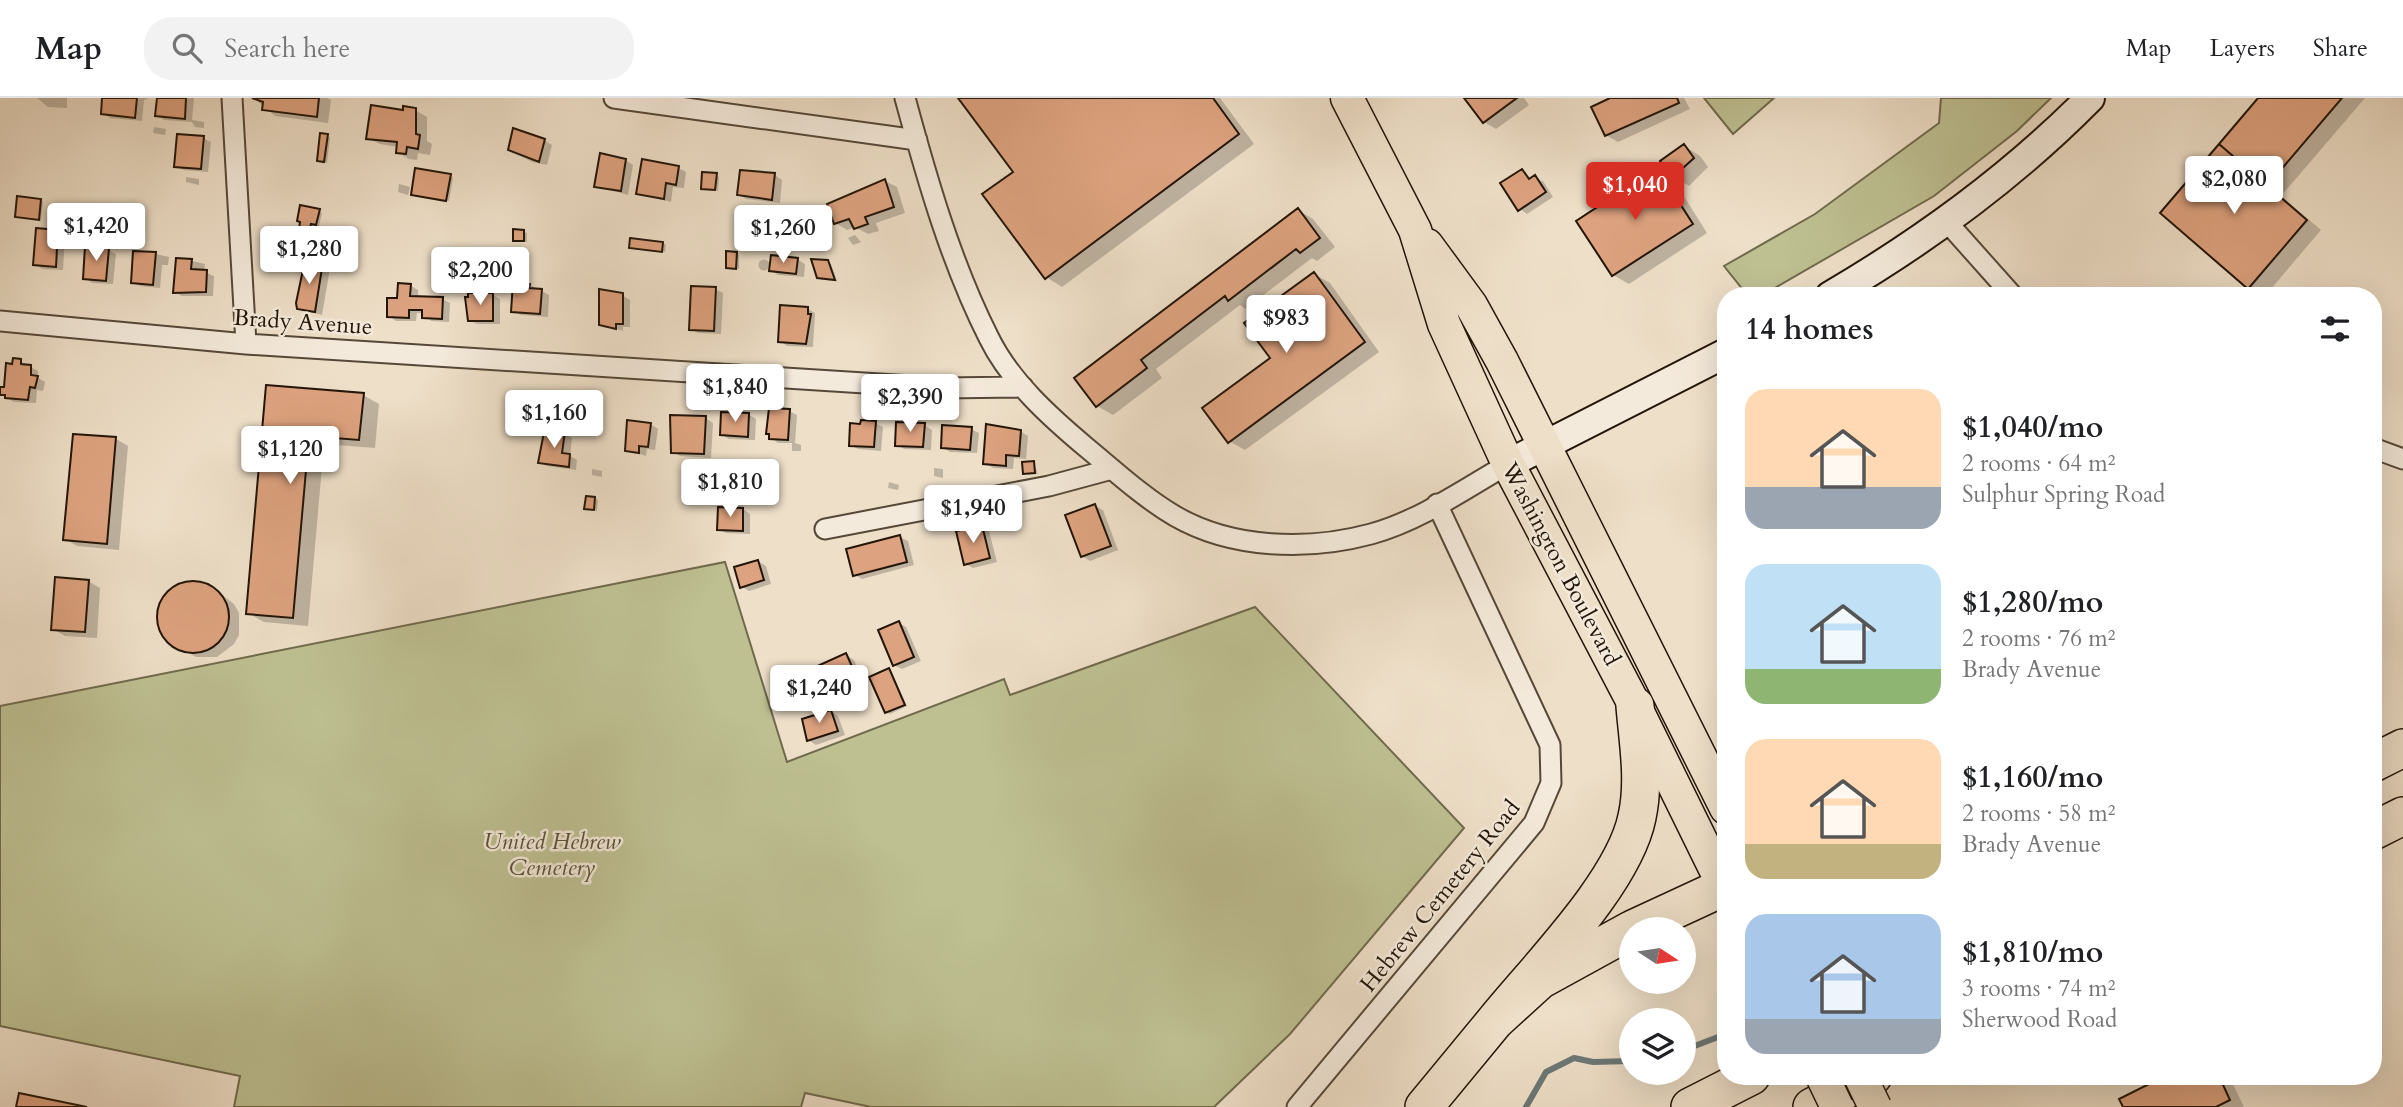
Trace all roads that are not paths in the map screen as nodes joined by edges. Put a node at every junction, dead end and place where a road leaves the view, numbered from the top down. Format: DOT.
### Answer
graph roads {
  1 [pos="232,98"];
  2 [pos="614,98"];
  3 [pos="905,98"];
  4 [pos="1347,98"];
  5 [pos="2090,98"];
  6 [pos="917,140"];
  7 [pos="1947,222"];
  8 [pos="1415,230"];
  9 [pos="1844,287"];
  10 [pos="2005,287"];
  11 [pos="0,321"];
  12 [pos="246,344"];
  13 [pos="1717,358"];
  14 [pos="1023,387"];
  15 [pos="1544,446"];
  16 [pos="2382,451"];
  17 [pos="2403,458"];
  18 [pos="1508,464"];
  19 [pos="1112,469"];
  20 [pos="1437,505"];
  21 [pos="825,529"];
  22 [pos="1635,706"];
  23 [pos="2403,748"];
  24 [pos="2382,758"];
  25 [pos="1717,790"];
  26 [pos="2403,816"];
  27 [pos="2382,826"];
  28 [pos="1717,873"];
  29 [pos="1717,890"];
  30 [pos="1660,917"];
  31 [pos="1619,937"];
  32 [pos="1495,1021"];
  33 [pos="1733,1085"];
  34 [pos="1853,1085"];
  35 [pos="1831,1095"];
  36 [pos="1297,1107"];
  37 [pos="1424,1107"];
  38 [pos="1690,1107"];
  39 [pos="1875,1107"];
  1 -- 12 [label="street"];
  2 -- 6 [label="street"];
  3 -- 6 [label="street"];
  4 -- 8 [label="main road, Washington Boulevard"];
  5 -- 7 [label="main road"];
  6 -- 14 [label="street"];
  7 -- 9 [label="main road"];
  7 -- 10 [label="street"];
  8 -- 15 [label="main road, Washington Boulevard"];
  8 -- 18 [label="main road, Washington Boulevard"];
  11 -- 12 [label="street, Brady Avenue"];
  12 -- 14 [label="street, Brady Avenue"];
  13 -- 15 [label="main road"];
  14 -- 19 [label="street"];
  15 -- 18 [label="main road"];
  15 -- 25 [label="main road, Washington Boulevard"];
  16 -- 17 [label="street"];
  18 -- 20 [label="street"];
  18 -- 22 [label="main road, Washington Boulevard"];
  19 -- 20 [label="street"];
  19 -- 21 [label="street"];
  20 -- 36 [label="street, Hebrew Cemetery Road"];
  22 -- 28 [label="main road, Washington Boulevard"];
  22 -- 32 [label="highway"];
  23 -- 24 [label="highway"];
  26 -- 27 [label="highway"];
  29 -- 30 [label="highway"];
  31 -- 32 [label="highway"];
  32 -- 37 [label="highway"];
  33 -- 38 [label="highway"];
  34 -- 35 [label="highway"];
  35 -- 39 [label="main road, bridge"];
}
